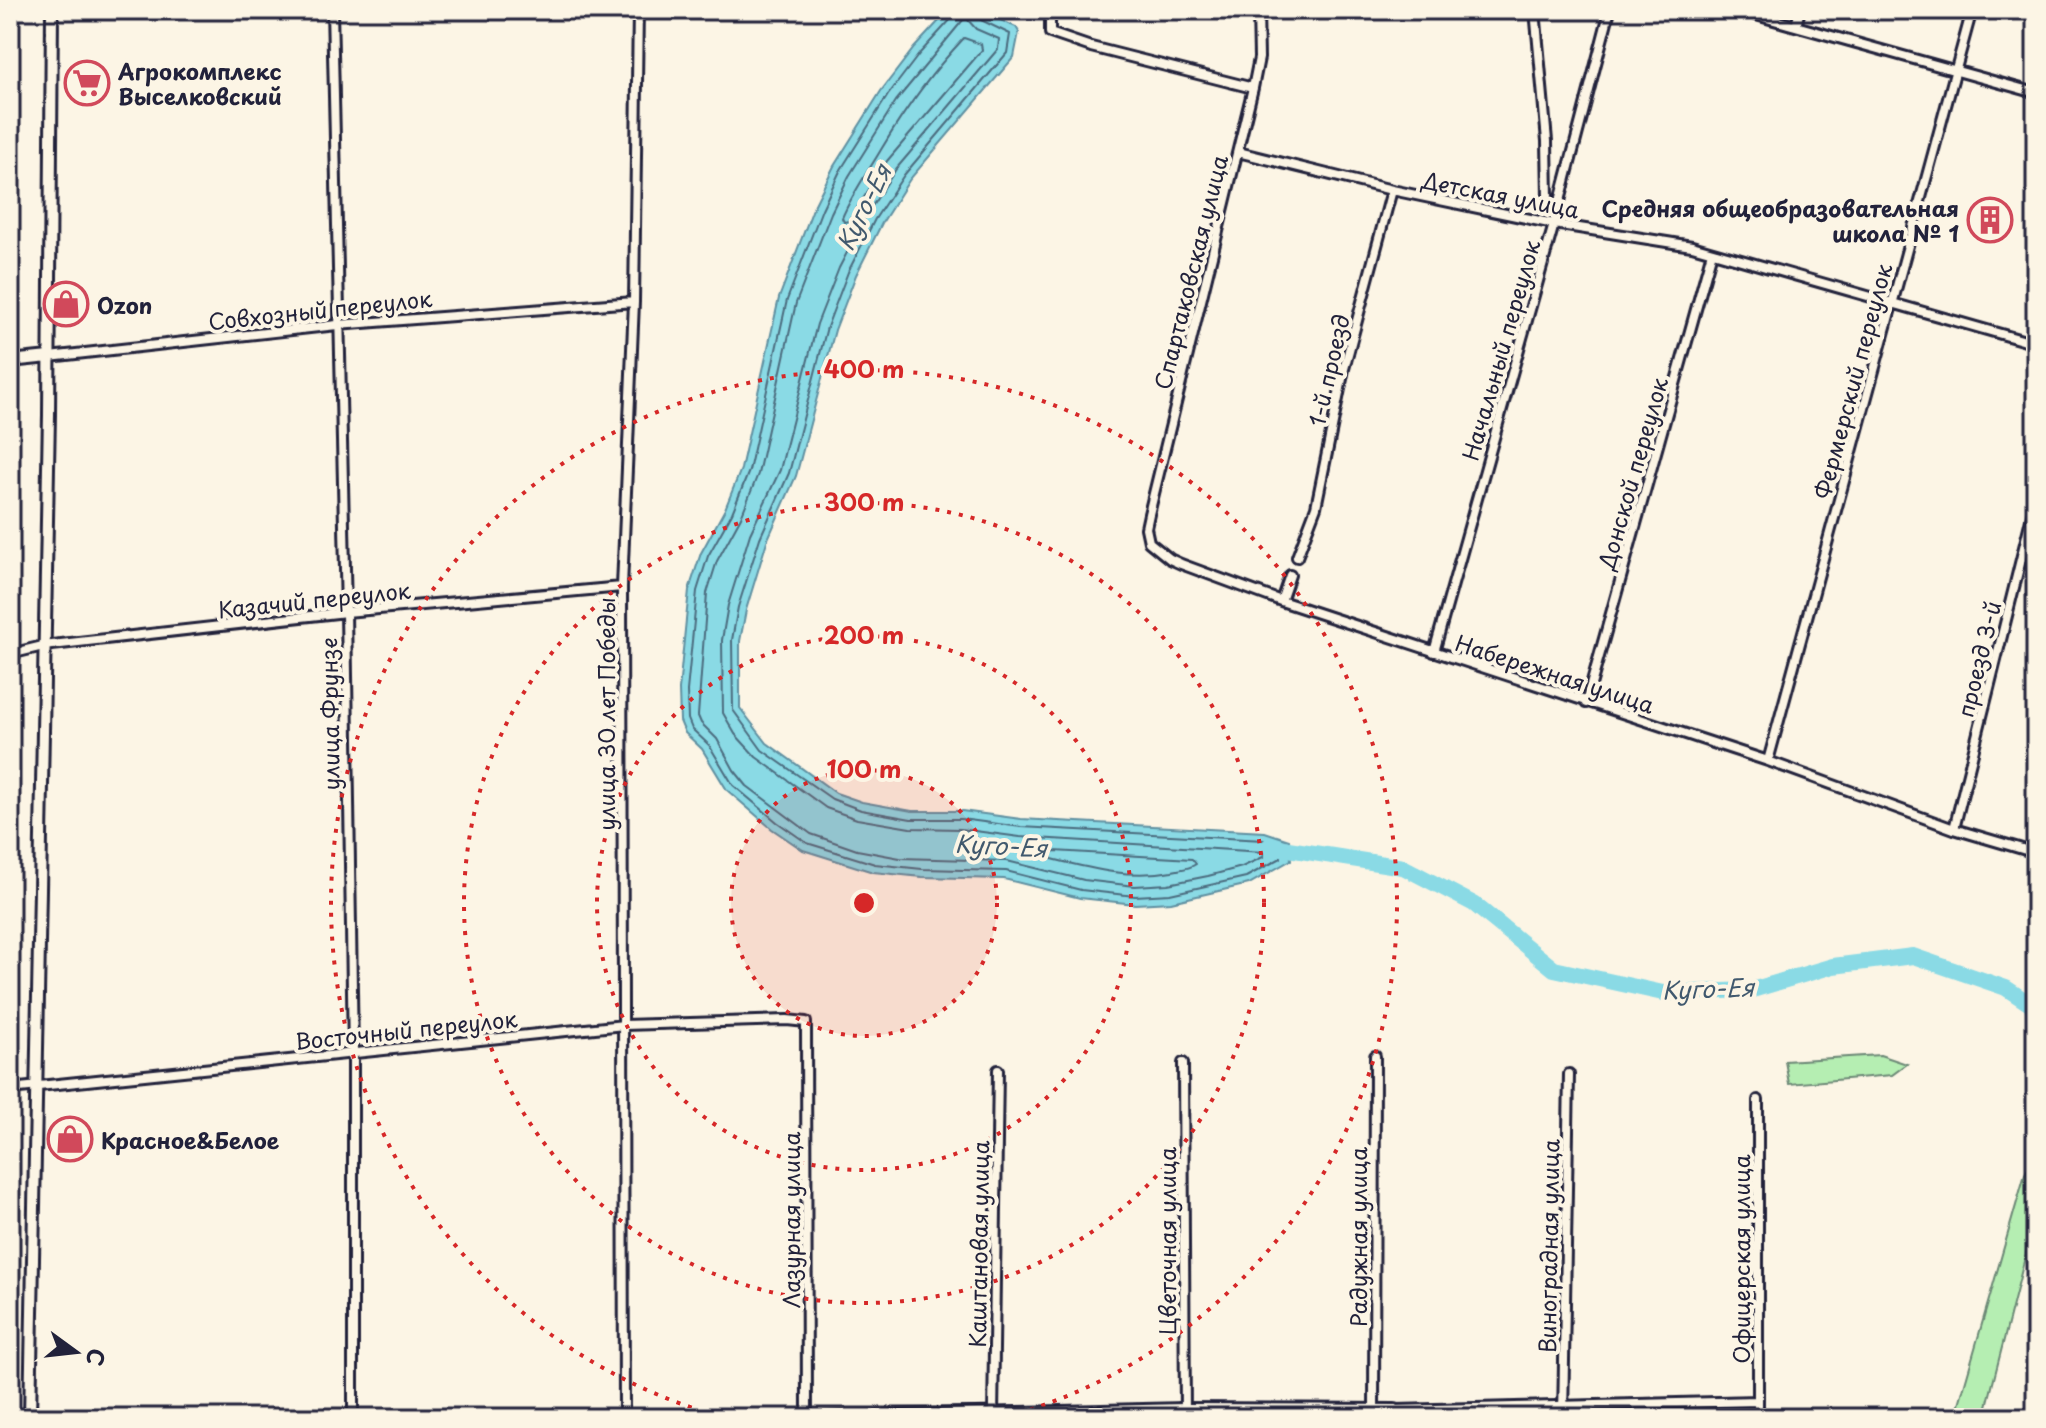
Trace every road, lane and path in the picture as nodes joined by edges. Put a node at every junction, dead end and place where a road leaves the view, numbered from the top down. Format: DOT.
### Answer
graph roads {
  1 [pos="52,10"];
  2 [pos="332,10"];
  3 [pos="638,10"];
  4 [pos="1050,10"];
  5 [pos="1258,10"];
  6 [pos="1535,10"];
  7 [pos="1610,10"];
  8 [pos="1738,10"];
  9 [pos="1800,10"];
  10 [pos="1972,10"];
  11 [pos="1796,26"];
  12 [pos="1955,70"];
  13 [pos="1253,88"];
  14 [pos="2036,93"];
  15 [pos="1238,152"];
  16 [pos="1392,190"];
  17 [pos="1556,214"];
  18 [pos="1554,224"];
  19 [pos="1712,252"];
  20 [pos="634,302"];
  21 [pos="1892,304"];
  22 [pos="337,325"];
  23 [pos="2036,344"];
  24 [pos="49,357"];
  25 [pos="10,361"];
  26 [pos="2036,499"];
  27 [pos="1149,542"];
  28 [pos="1297,557"];
  29 [pos="1290,575"];
  30 [pos="622,587"];
  31 [pos="1281,601"];
  32 [pos="346,612"];
  33 [pos="43,646"];
  34 [pos="1434,652"];
  35 [pos="10,654"];
  36 [pos="1586,703"];
  37 [pos="1768,761"];
  38 [pos="1954,829"];
  39 [pos="2036,853"];
  40 [pos="806,1022"];
  41 [pos="624,1025"];
  42 [pos="353,1053"];
  43 [pos="1375,1056"];
  44 [pos="1183,1063"];
  45 [pos="998,1070"];
  46 [pos="1569,1074"];
  47 [pos="36,1086"];
  48 [pos="10,1089"];
  49 [pos="1758,1100"];
  50 [pos="1758,1401"];
  51 [pos="1563,1406"];
  52 [pos="1395,1410"];
  53 [pos="1185,1414"];
  54 [pos="1374,1414"];
  55 [pos="993,1415"];
  56 [pos="30,1418"];
  57 [pos="353,1418"];
  58 [pos="624,1418"];
  59 [pos="807,1418"];
  60 [pos="816,1418"];
  61 [pos="1563,1418"];
  62 [pos="1758,1418"];
  1 -- 24 [label="street"];
  2 -- 22 [label="street, улица Фрунзе"];
  3 -- 20 [label="street, улица 30 лет Победы"];
  4 -- 13 [label="street"];
  5 -- 13 [label="street, Спартаковская улица"];
  6 -- 17 [label="street"];
  7 -- 17 [label="street, Начальный переулок"];
  8 -- 11 [label="street"];
  9 -- 11 [label="street"];
  10 -- 12 [label="street, Фермерский переулок"];
  11 -- 12 [label="street"];
  12 -- 14 [label="street"];
  12 -- 21 [label="street, Фермерский переулок"];
  13 -- 15 [label="street, Спартаковская улица"];
  15 -- 16 [label="street, Детская улица"];
  15 -- 27 [label="street, Спартаковская улица"];
  16 -- 18 [label="street, Детская улица"];
  16 -- 28 [label="street, 1-й проезд"];
  17 -- 18 [label="street, Начальный переулок"];
  18 -- 19 [label="street, Детская улица"];
  18 -- 34 [label="street, Начальный переулок"];
  19 -- 21 [label="street, Детская улица"];
  19 -- 36 [label="street, Донской переулок"];
  20 -- 22 [label="street, Совхозный переулок"];
  20 -- 30 [label="street, улица 30 лет Победы"];
  21 -- 23 [label="street, Детская улица"];
  21 -- 37 [label="street, Фермерский переулок"];
  22 -- 24 [label="street, Совхозный переулок"];
  22 -- 32 [label="street, улица Фрунзе"];
  24 -- 25 [label="street, Совхозный переулок"];
  24 -- 33 [label="street"];
  26 -- 38 [label="street, проезд 3-й"];
  27 -- 31 [label="street, Набережная улица"];
  29 -- 31 [label="street"];
  30 -- 32 [label="street, Казачий переулок"];
  30 -- 41 [label="street, улица 30 лет Победы"];
  31 -- 34 [label="street, Набережная улица"];
  32 -- 33 [label="street, Казачий переулок"];
  32 -- 42 [label="street, улица Фрунзе"];
  33 -- 35 [label="street, Казачий переулок"];
  33 -- 47 [label="street"];
  34 -- 36 [label="street, Набережная улица"];
  36 -- 37 [label="street, Набережная улица"];
  37 -- 38 [label="street, Набережная улица"];
  38 -- 39 [label="street, Набережная улица"];
  40 -- 41 [label="street, Восточный переулок"];
  40 -- 59 [label="street, Лазурная улица"];
  41 -- 42 [label="street, Восточный переулок"];
  41 -- 58 [label="street, улица 30 лет Победы"];
  42 -- 47 [label="street, Восточный переулок"];
  42 -- 57 [label="street, улица Фрунзе"];
  43 -- 54 [label="street, Радужная улица"];
  44 -- 53 [label="street, Цветочная улица"];
  45 -- 55 [label="street, Каштановая улица"];
  46 -- 51 [label="street, Виноградная улица"];
  47 -- 48 [label="street, Восточный переулок"];
  47 -- 56 [label="street"];
  49 -- 50 [label="street, Офицерская улица"];
  50 -- 51 [label="street"];
  50 -- 62 [label="street, Офицерская улица"];
  51 -- 52 [label="street"];
  51 -- 61 [label="street, Виноградная улица"];
  52 -- 54 [label="street"];
  53 -- 54 [label="street"];
  53 -- 55 [label="street"];
  55 -- 60 [label="street"];
}
